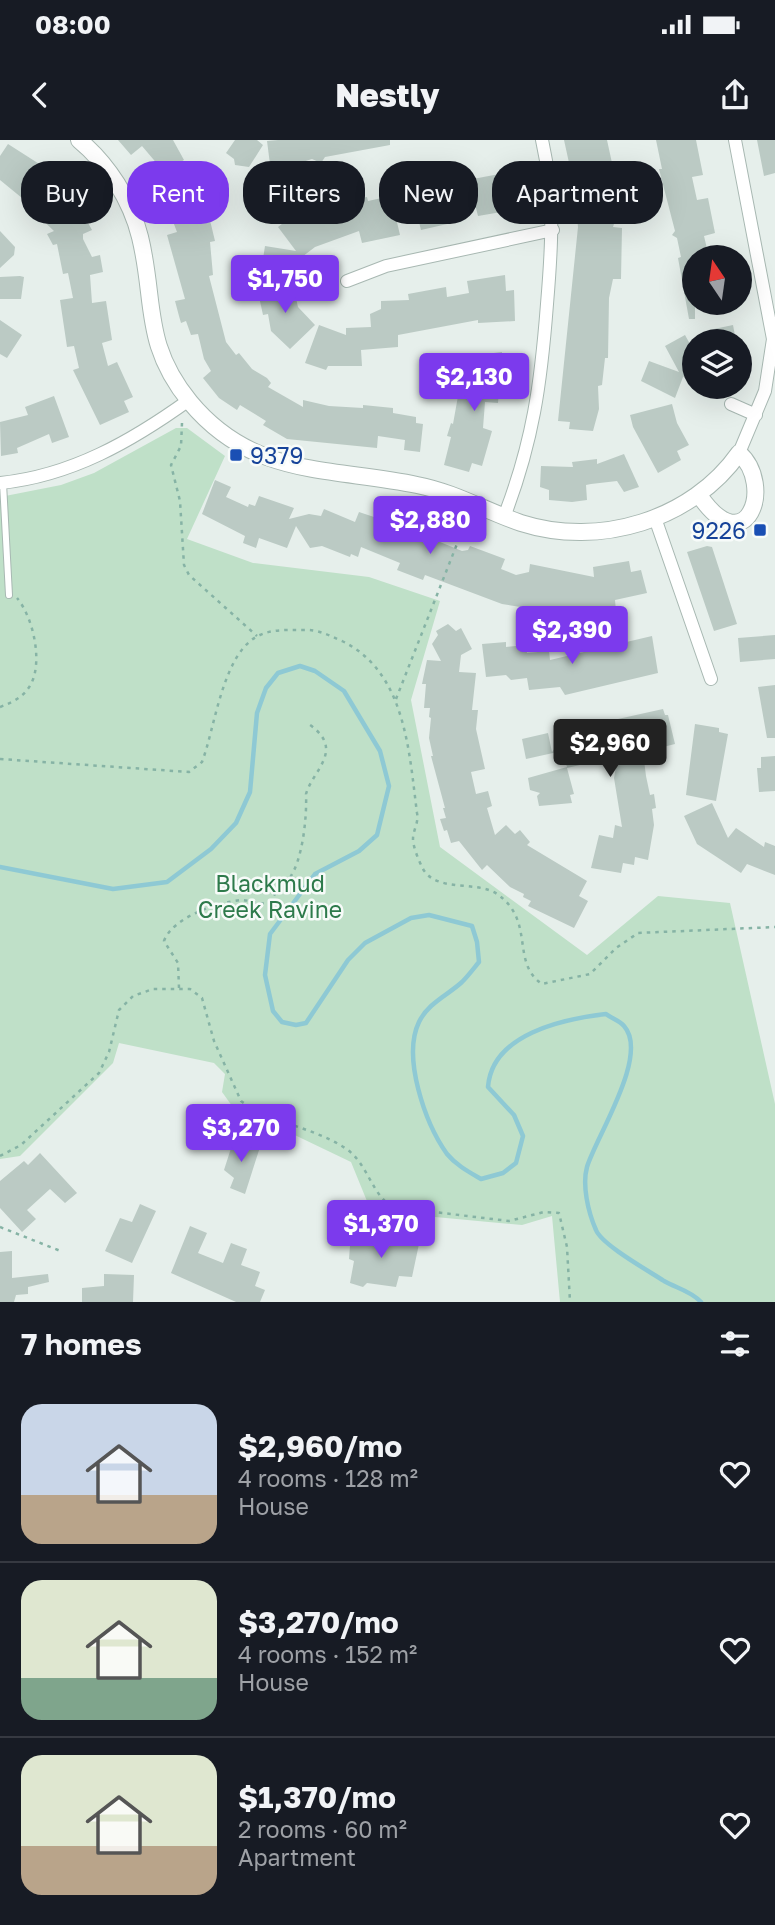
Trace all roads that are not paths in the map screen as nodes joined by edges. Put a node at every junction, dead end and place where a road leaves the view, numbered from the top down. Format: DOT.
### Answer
graph roads {
  1 [pos="79,140"];
  2 [pos="541,140"];
  3 [pos="735,140"];
  4 [pos="553,230"];
  5 [pos="347,281"];
  6 [pos="189,400"];
  7 [pos="731,404"];
  8 [pos="756,415"];
  9 [pos="739,453"];
  10 [pos="2,483"];
  11 [pos="699,495"];
  12 [pos="505,517"];
  13 [pos="655,518"];
  14 [pos="9,591"];
  15 [pos="711,679"];
  1 -- 6 [label="street"];
  2 -- 4 [label="street"];
  3 -- 8 [label="street"];
  4 -- 5 [label="street"];
  4 -- 12 [label="street"];
  6 -- 10 [label="street"];
  6 -- 12 [label="street"];
  7 -- 8 [label="street"];
  8 -- 9 [label="street"];
  9 -- 11 [label="street"];
  9 -- 11 [label="street"];
  10 -- 14 [label="lane"];
  11 -- 13 [label="street"];
  12 -- 13 [label="street"];
  13 -- 15 [label="street"];
}
